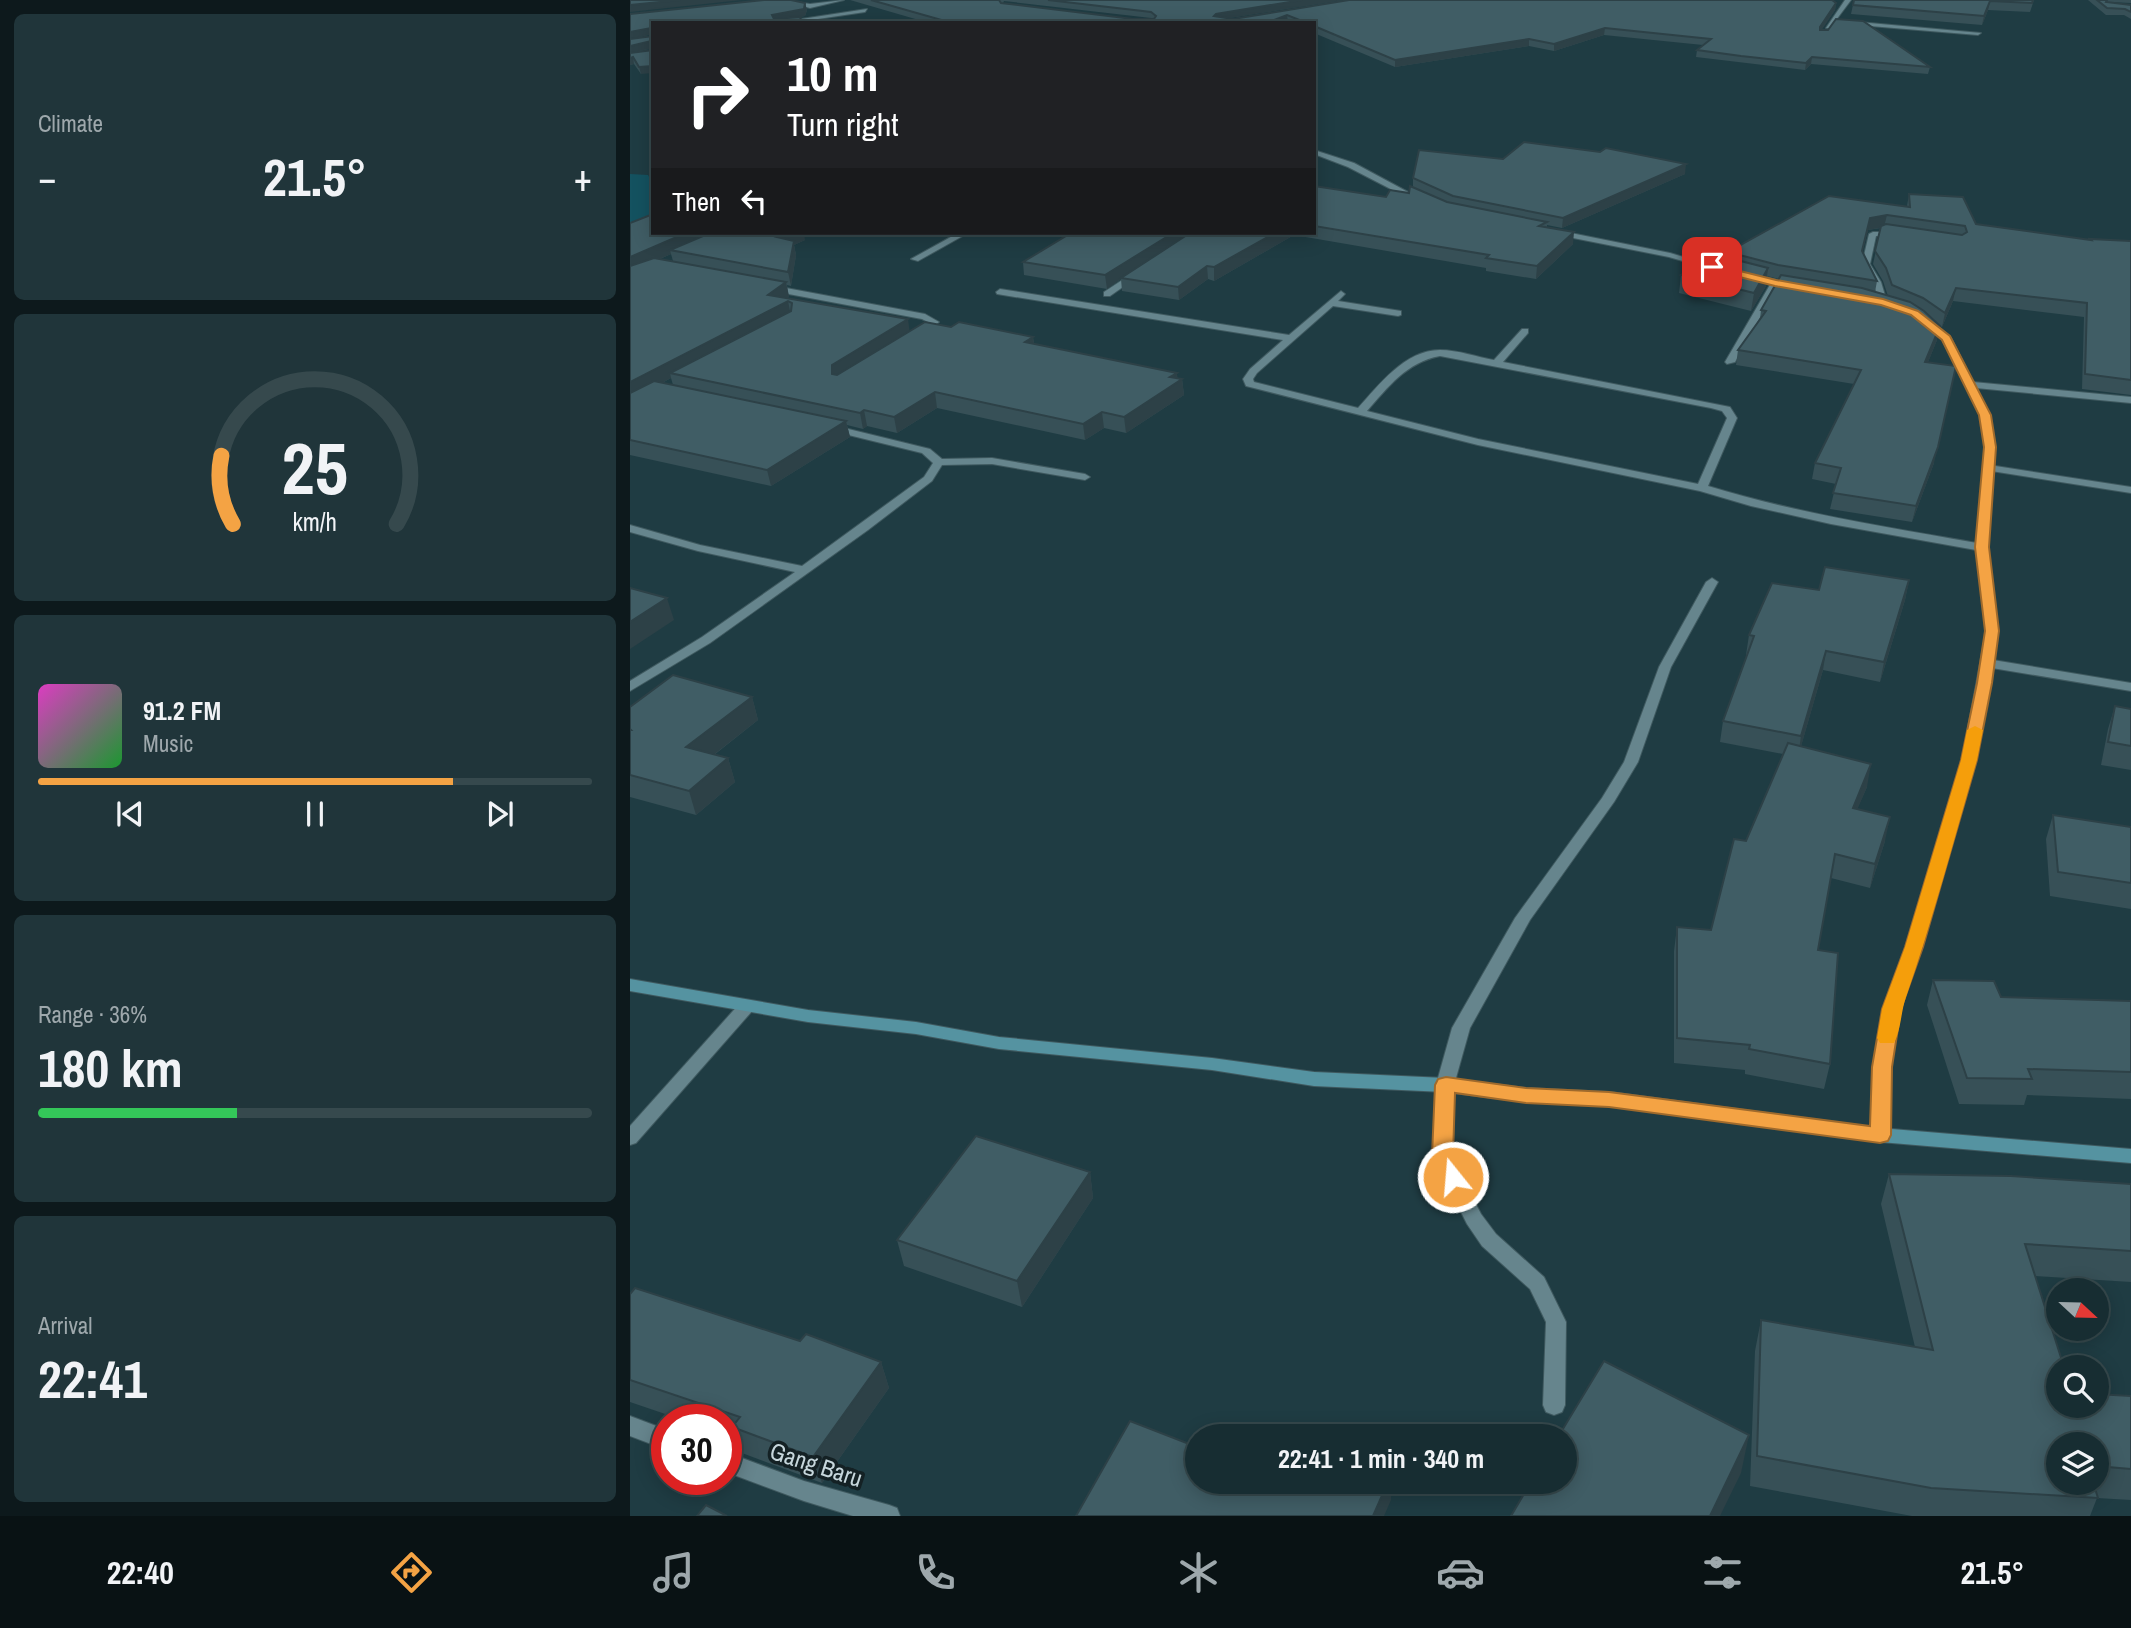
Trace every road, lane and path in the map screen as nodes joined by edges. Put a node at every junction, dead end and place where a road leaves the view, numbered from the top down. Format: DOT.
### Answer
graph roads {
  1 [pos="784,0"];
  2 [pos="841,0"];
  3 [pos="1848,0"];
  4 [pos="771,1"];
  5 [pos="865,10"];
  6 [pos="791,21"];
  7 [pos="1833,21"];
  8 [pos="1978,33"];
  9 [pos="1823,34"];
  10 [pos="1317,156"];
  11 [pos="1430,204"];
  12 [pos="1540,229"];
  13 [pos="960,235"];
  14 [pos="1909,236"];
  15 [pos="915,259"];
  16 [pos="1146,269"];
  17 [pos="1775,283"];
  18 [pos="761,286"];
  19 [pos="1810,289"];
  20 [pos="1000,292"];
  21 [pos="1107,294"];
  22 [pos="1341,294"];
  23 [pos="1870,299"];
  24 [pos="1332,303"];
  25 [pos="1398,313"];
  26 [pos="1914,313"];
  27 [pos="1525,331"];
  28 [pos="1291,338"];
  29 [pos="903,345"];
  30 [pos="1730,362"];
  31 [pos="1497,363"];
  32 [pos="1971,385"];
  33 [pos="2131,400"];
  34 [pos="1360,412"];
  35 [pos="823,426"];
  36 [pos="939,462"];
  37 [pos="1989,468"];
  38 [pos="1086,477"];
  39 [pos="1702,488"];
  40 [pos="2131,490"];
  41 [pos="630,528"];
  42 [pos="1982,547"];
  43 [pos="804,570"];
  44 [pos="1712,582"];
  45 [pos="1987,663"];
  46 [pos="630,687"];
  47 [pos="2131,687"];
  48 [pos="630,985"];
  49 [pos="747,1006"];
  50 [pos="1446,1085"];
  51 [pos="1880,1135"];
  52 [pos="630,1138"];
  53 [pos="2131,1156"];
  54 [pos="1554,1405"];
  55 [pos="630,1426"];
  56 [pos="651,1434"];
  57 [pos="742,1468"];
  58 [pos="889,1516"];
  1 -- 2 [label="street"];
  1 -- 4 [label="street"];
  3 -- 7 [label="street"];
  5 -- 6 [label="street"];
  7 -- 8 [label="street"];
  7 -- 9 [label="street"];
  10 -- 11 [label="street"];
  12 -- 17 [label="street"];
  13 -- 15 [label="street"];
  14 -- 23 [label="street"];
  16 -- 21 [label="street"];
  17 -- 19 [label="street"];
  17 -- 30 [label="street"];
  18 -- 29 [label="street"];
  20 -- 28 [label="street"];
  22 -- 24 [label="street"];
  24 -- 25 [label="street"];
  24 -- 28 [label="street"];
  26 -- 32 [label="street"];
  27 -- 31 [label="street"];
  28 -- 34 [label="street"];
  31 -- 34 [label="street"];
  31 -- 39 [label="street"];
  32 -- 33 [label="street"];
  32 -- 37 [label="street"];
  34 -- 39 [label="street"];
  35 -- 36 [label="street"];
  36 -- 38 [label="street"];
  36 -- 43 [label="street"];
  37 -- 40 [label="street"];
  37 -- 42 [label="street"];
  39 -- 42 [label="street"];
  41 -- 43 [label="street"];
  42 -- 45 [label="street"];
  43 -- 46 [label="street"];
  44 -- 50 [label="street"];
  45 -- 47 [label="street"];
  45 -- 51 [label="street"];
  48 -- 49 [label="main road"];
  49 -- 50 [label="main road"];
  49 -- 52 [label="street"];
  50 -- 51 [label="main road"];
  50 -- 54 [label="street"];
  51 -- 53 [label="main road"];
  55 -- 56 [label="street"];
  57 -- 58 [label="street, Gang Baru"];
}
